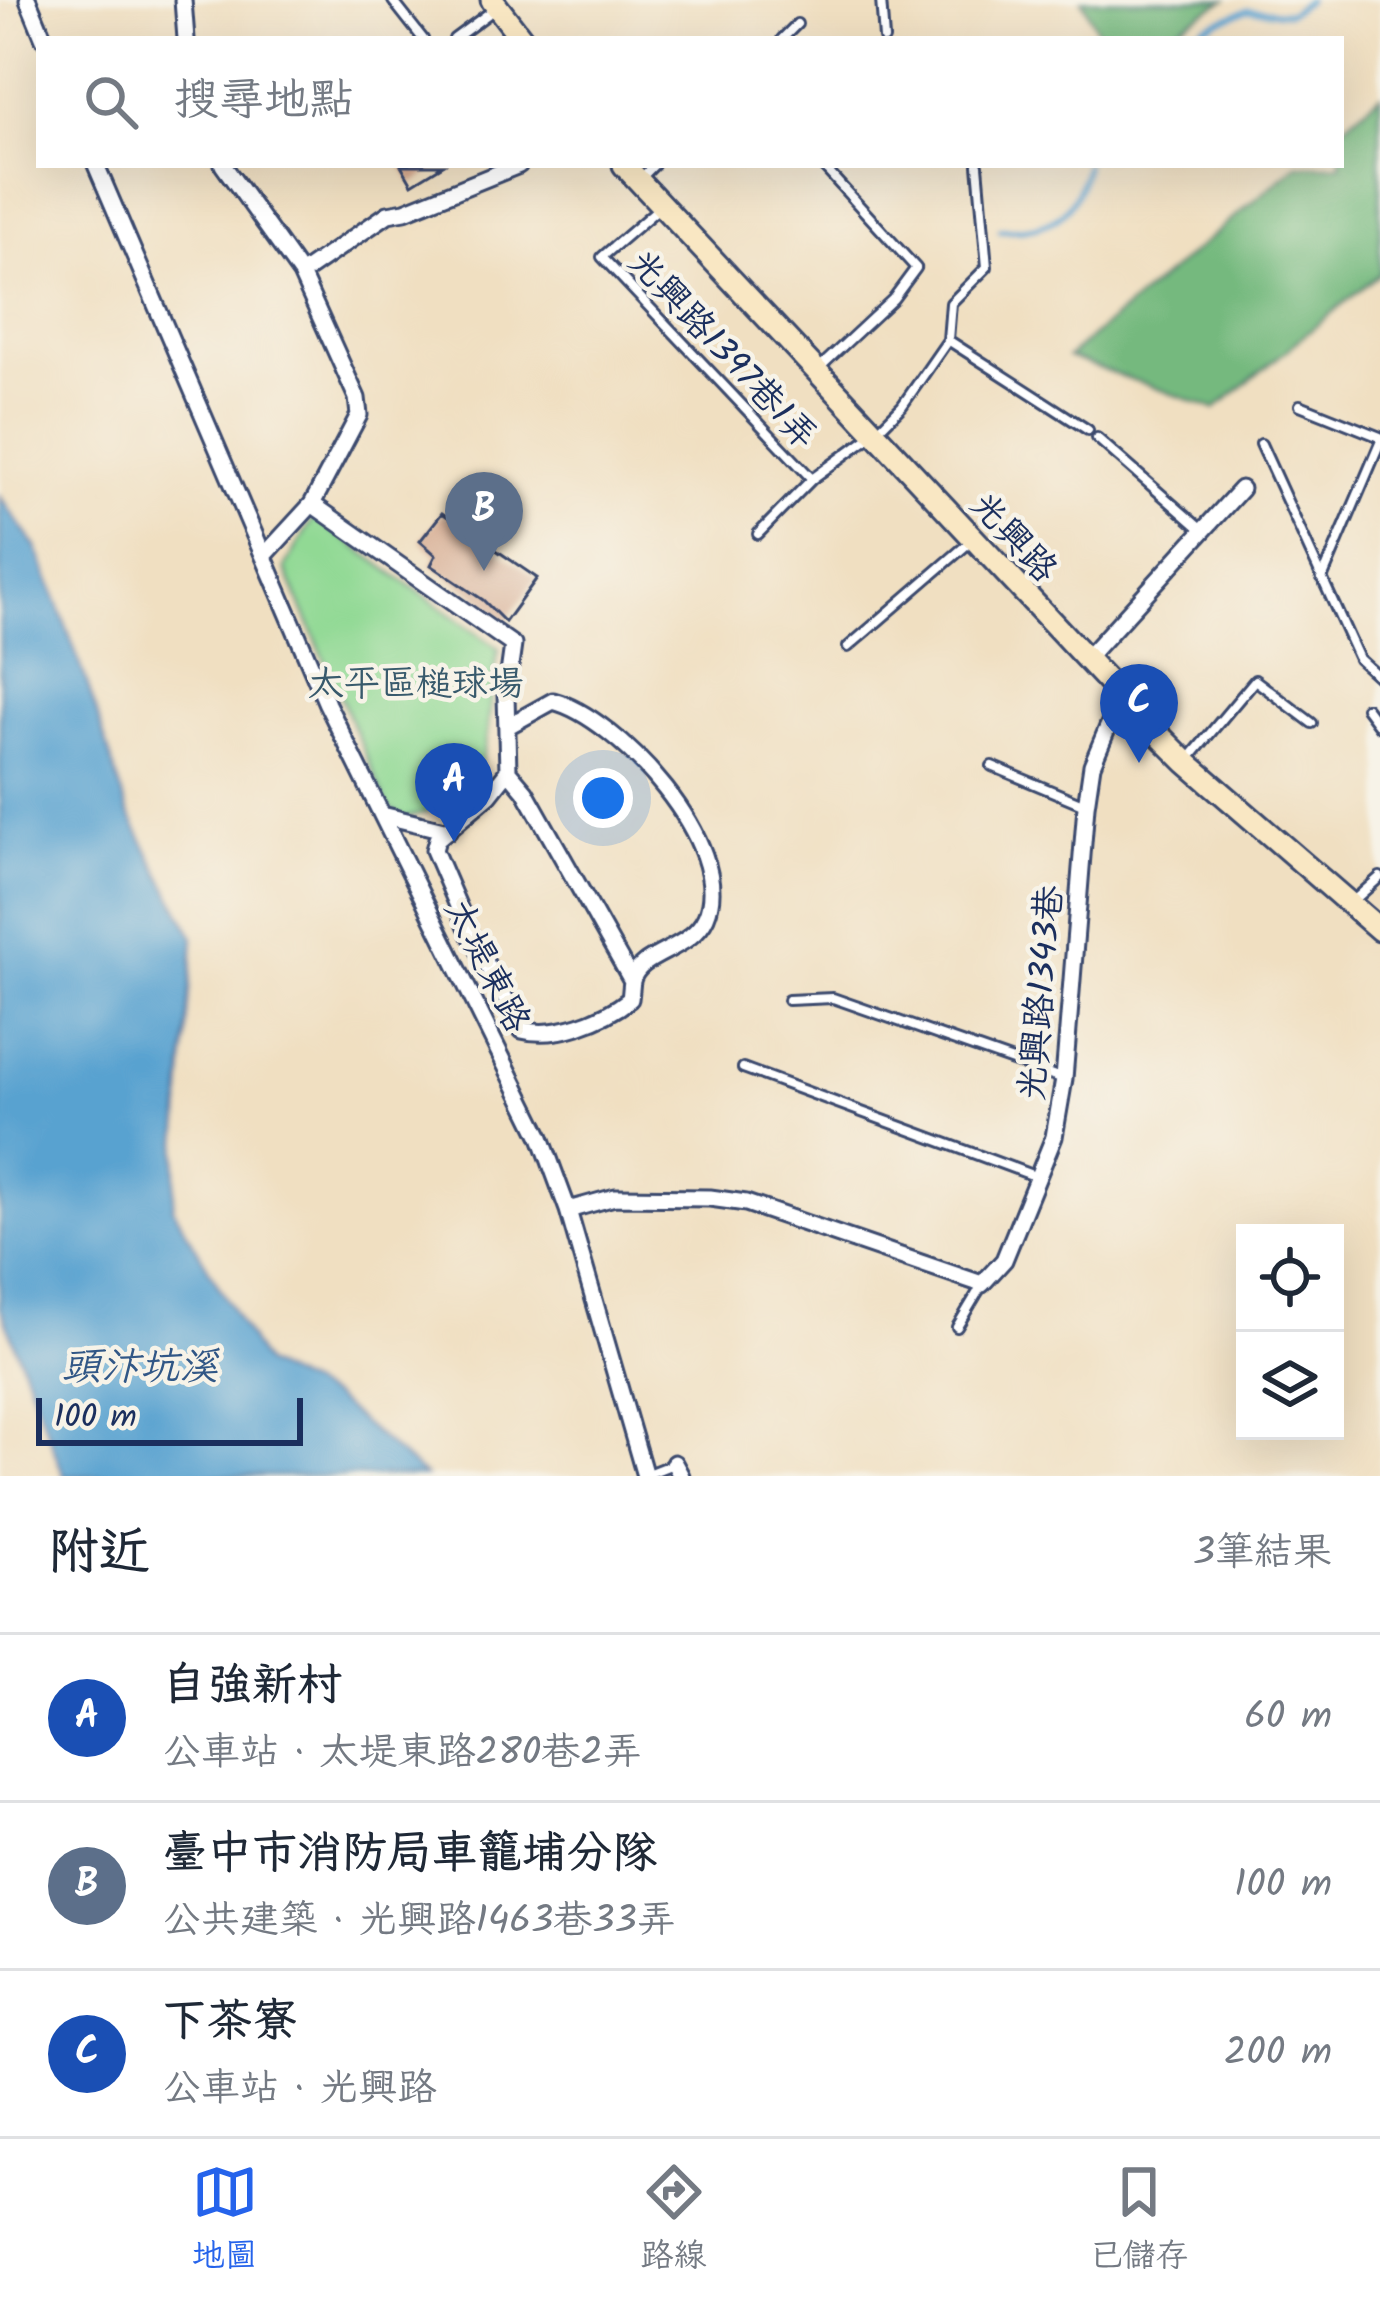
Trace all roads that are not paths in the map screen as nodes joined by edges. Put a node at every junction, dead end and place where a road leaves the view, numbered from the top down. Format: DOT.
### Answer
graph roads {
  1 [pos="28,0"];
  2 [pos="183,0"];
  3 [pos="881,0"];
  4 [pos="393,1"];
  5 [pos="495,3"];
  6 [pos="797,24"];
  7 [pos="43,36"];
  8 [pos="186,36"];
  9 [pos="421,36"];
  10 [pos="457,36"];
  11 [pos="520,36"];
  12 [pos="785,36"];
  13 [pos="884,36"];
  14 [pos="97,168"];
  15 [pos="225,168"];
  16 [pos="512,168"];
  17 [pos="825,168"];
  18 [pos="978,168"];
  19 [pos="639,170"];
  20 [pos="661,206"];
  21 [pos="301,274"];
  22 [pos="948,340"];
  23 [pos="816,371"];
  24 [pos="1300,405"];
  25 [pos="1088,430"];
  26 [pos="875,433"];
  27 [pos="1096,438"];
  28 [pos="1380,440"];
  29 [pos="1261,444"];
  30 [pos="812,479"];
  31 [pos="1241,489"];
  32 [pos="312,504"];
  33 [pos="1202,531"];
  34 [pos="758,534"];
  35 [pos="972,540"];
  36 [pos="265,555"];
  37 [pos="1321,581"];
  38 [pos="848,647"];
  39 [pos="1086,658"];
  40 [pos="1380,678"];
  41 [pos="1121,696"];
  42 [pos="1366,708"];
  43 [pos="1312,723"];
  44 [pos="508,726"];
  45 [pos="1380,727"];
  46 [pos="1186,762"];
  47 [pos="992,766"];
  48 [pos="508,771"];
  49 [pos="1086,806"];
  50 [pos="389,817"];
  51 [pos="448,831"];
  52 [pos="1380,877"];
  53 [pos="1351,903"];
  54 [pos="1380,930"];
  55 [pos="632,979"];
  56 [pos="788,1000"];
  57 [pos="743,1068"];
  58 [pos="1064,1079"];
  59 [pos="1040,1178"];
  60 [pos="568,1210"];
  61 [pos="982,1284"];
  62 [pos="957,1327"];
  63 [pos="677,1470"];
  64 [pos="645,1476"];
  1 -- 7 [label="street"];
  2 -- 8 [label="street"];
  3 -- 13 [label="lane"];
  4 -- 9 [label="lane"];
  5 -- 10 [label="lane"];
  5 -- 11 [label="main road"];
  6 -- 12 [label="lane"];
  14 -- 36 [label="street, 太堤東路"];
  15 -- 21 [label="street"];
  16 -- 21 [label="street"];
  17 -- 23 [label="lane"];
  18 -- 22 [label="lane"];
  19 -- 20 [label="main road, 光興路"];
  20 -- 23 [label="main road, 光興路"];
  20 -- 30 [label="lane, 光興路1397巷1弄"];
  21 -- 32 [label="street"];
  22 -- 25 [label="lane"];
  22 -- 26 [label="lane"];
  23 -- 26 [label="main road, 光興路"];
  24 -- 28 [label="lane"];
  26 -- 30 [label="lane"];
  26 -- 35 [label="main road, 光興路"];
  27 -- 33 [label="lane"];
  28 -- 37 [label="lane"];
  29 -- 37 [label="lane"];
  30 -- 34 [label="lane"];
  31 -- 33 [label="street"];
  32 -- 36 [label="street"];
  32 -- 44 [label="street"];
  33 -- 39 [label="street"];
  35 -- 38 [label="lane"];
  35 -- 39 [label="main road, 光興路"];
  36 -- 50 [label="street, 太堤東路"];
  37 -- 40 [label="lane"];
  39 -- 41 [label="main road, 光興路"];
  41 -- 46 [label="main road, 光興路"];
  41 -- 49 [label="street, 光興路1343巷"];
  42 -- 45 [label="lane"];
  43 -- 46 [label="lane"];
  44 -- 48 [label="street"];
  44 -- 55 [label="street"];
  46 -- 53 [label="main road, 光興路"];
  47 -- 49 [label="lane"];
  48 -- 51 [label="street"];
  48 -- 55 [label="street"];
  49 -- 58 [label="street, 光興路1343巷"];
  50 -- 51 [label="street"];
  50 -- 60 [label="street, 太堤東路"];
  51 -- 55 [label="street"];
  52 -- 53 [label="lane"];
  53 -- 54 [label="main road, 光興路"];
  56 -- 58 [label="lane"];
  57 -- 59 [label="lane"];
  58 -- 59 [label="street, 光興路1343巷"];
  59 -- 61 [label="street, 光興路1343巷"];
  60 -- 61 [label="street"];
  60 -- 64 [label="street, 太堤東路"];
  61 -- 62 [label="lane, 光興路1343巷"];
  63 -- 64 [label="lane"];
}
